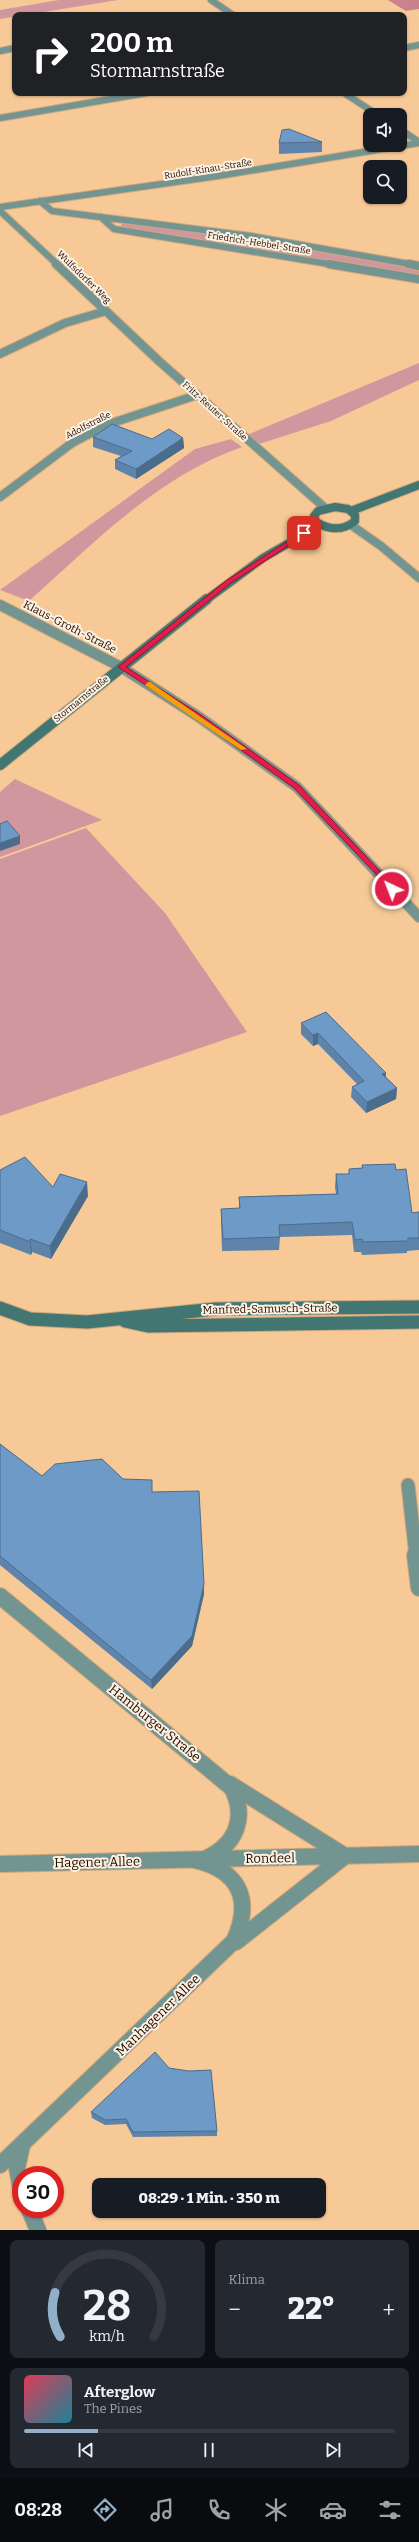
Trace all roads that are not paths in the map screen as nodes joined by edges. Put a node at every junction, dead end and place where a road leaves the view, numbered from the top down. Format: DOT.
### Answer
graph roads {
  1 [pos="212,0"];
  2 [pos="229,12"];
  3 [pos="419,45"];
  4 [pos="407,47"];
  5 [pos="12,49"];
  6 [pos="0,51"];
  7 [pos="128,96"];
  8 [pos="349,96"];
  9 [pos="367,108"];
  10 [pos="0,118"];
  11 [pos="407,135"];
  12 [pos="419,143"];
  13 [pos="40,201"];
  14 [pos="0,208"];
  15 [pos="0,211"];
  16 [pos="101,217"];
  17 [pos="250,236"];
  18 [pos="237,249"];
  19 [pos="386,260"];
  20 [pos="419,266"];
  21 [pos="377,272"];
  22 [pos="419,279"];
  23 [pos="106,311"];
  24 [pos="0,354"];
  25 [pos="197,395"];
  26 [pos="419,485"];
  27 [pos="0,497"];
  28 [pos="326,508"];
  29 [pos="351,511"];
  30 [pos="320,525"];
  31 [pos="351,525"];
  32 [pos="419,578"];
  33 [pos="0,605"];
  34 [pos="121,667"];
  35 [pos="0,765"];
  36 [pos="419,917"];
  37 [pos="419,1306"];
  38 [pos="0,1308"];
  39 [pos="122,1320"];
  40 [pos="419,1322"];
  41 [pos="408,1485"];
  42 [pos="419,1588"];
  43 [pos="0,1596"];
  44 [pos="224,1780"];
  45 [pos="419,1854"];
  46 [pos="345,1856"];
  47 [pos="194,1860"];
  48 [pos="0,1864"];
  49 [pos="228,1949"];
  50 [pos="29,2137"];
  51 [pos="0,2165"];
  52 [pos="16,2166"];
  53 [pos="33,2218"];
  54 [pos="38,2230"];
  1 -- 2 [label="street"];
  3 -- 4 [label="street"];
  5 -- 6 [label="street"];
  7 -- 10 [label="street"];
  8 -- 9 [label="street"];
  11 -- 12 [label="street"];
  12 -- 13 [label="street, Rudolf-Kinau-Straße"];
  13 -- 14 [label="street, Rudolf-Kinau-Straße"];
  13 -- 16 [label="street, Friedrich-Hebbel-Straße"];
  15 -- 23 [label="street, Wulfsdorfer Weg"];
  16 -- 17 [label="street, Friedrich-Hebbel-Straße"];
  16 -- 18 [label="street, Friedrich-Hebbel-Straße"];
  17 -- 18 [label="street"];
  17 -- 19 [label="street, Friedrich-Hebbel-Straße"];
  18 -- 21 [label="street, Friedrich-Hebbel-Straße"];
  19 -- 20 [label="street, Friedrich-Hebbel-Straße"];
  19 -- 21 [label="street"];
  21 -- 22 [label="street, Friedrich-Hebbel-Straße"];
  23 -- 24 [label="street, Wulfsdorfer Weg"];
  23 -- 25 [label="street, Fritz-Reuter-Straße"];
  25 -- 27 [label="street, Adolfstraße"];
  25 -- 28 [label="street, Fritz-Reuter-Straße"];
  26 -- 29 [label="street"];
  28 -- 29 [label="street"];
  28 -- 30 [label="street"];
  29 -- 31 [label="street"];
  30 -- 31 [label="street"];
  30 -- 34 [label="street, Stormarnstraße"];
  31 -- 32 [label="street"];
  33 -- 34 [label="street, Klaus-Groth-Straße"];
  34 -- 35 [label="street, Stormarnstraße"];
  34 -- 36 [label="street, Klaus-Groth-Straße"];
  37 -- 39 [label="street, Manfred-Samusch-Straße"];
  38 -- 39 [label="street, Manfred-Samusch-Straße"];
  39 -- 40 [label="street, Manfred-Samusch-Straße"];
  41 -- 42 [label="street"];
  43 -- 44 [label="street, Hamburger Straße"];
  44 -- 46 [label="street"];
  44 -- 47 [label="street, Hamburger Straße"];
  45 -- 46 [label="street, Rondeel"];
  46 -- 47 [label="street, Rondeel"];
  46 -- 49 [label="street"];
  47 -- 48 [label="street, Hagener Allee"];
  47 -- 49 [label="street, Manhagener Allee"];
  49 -- 50 [label="street, Manhagener Allee"];
  50 -- 51 [label="street, Manhagener Allee"];
  50 -- 52 [label="street"];
  53 -- 54 [label="street"];
}
